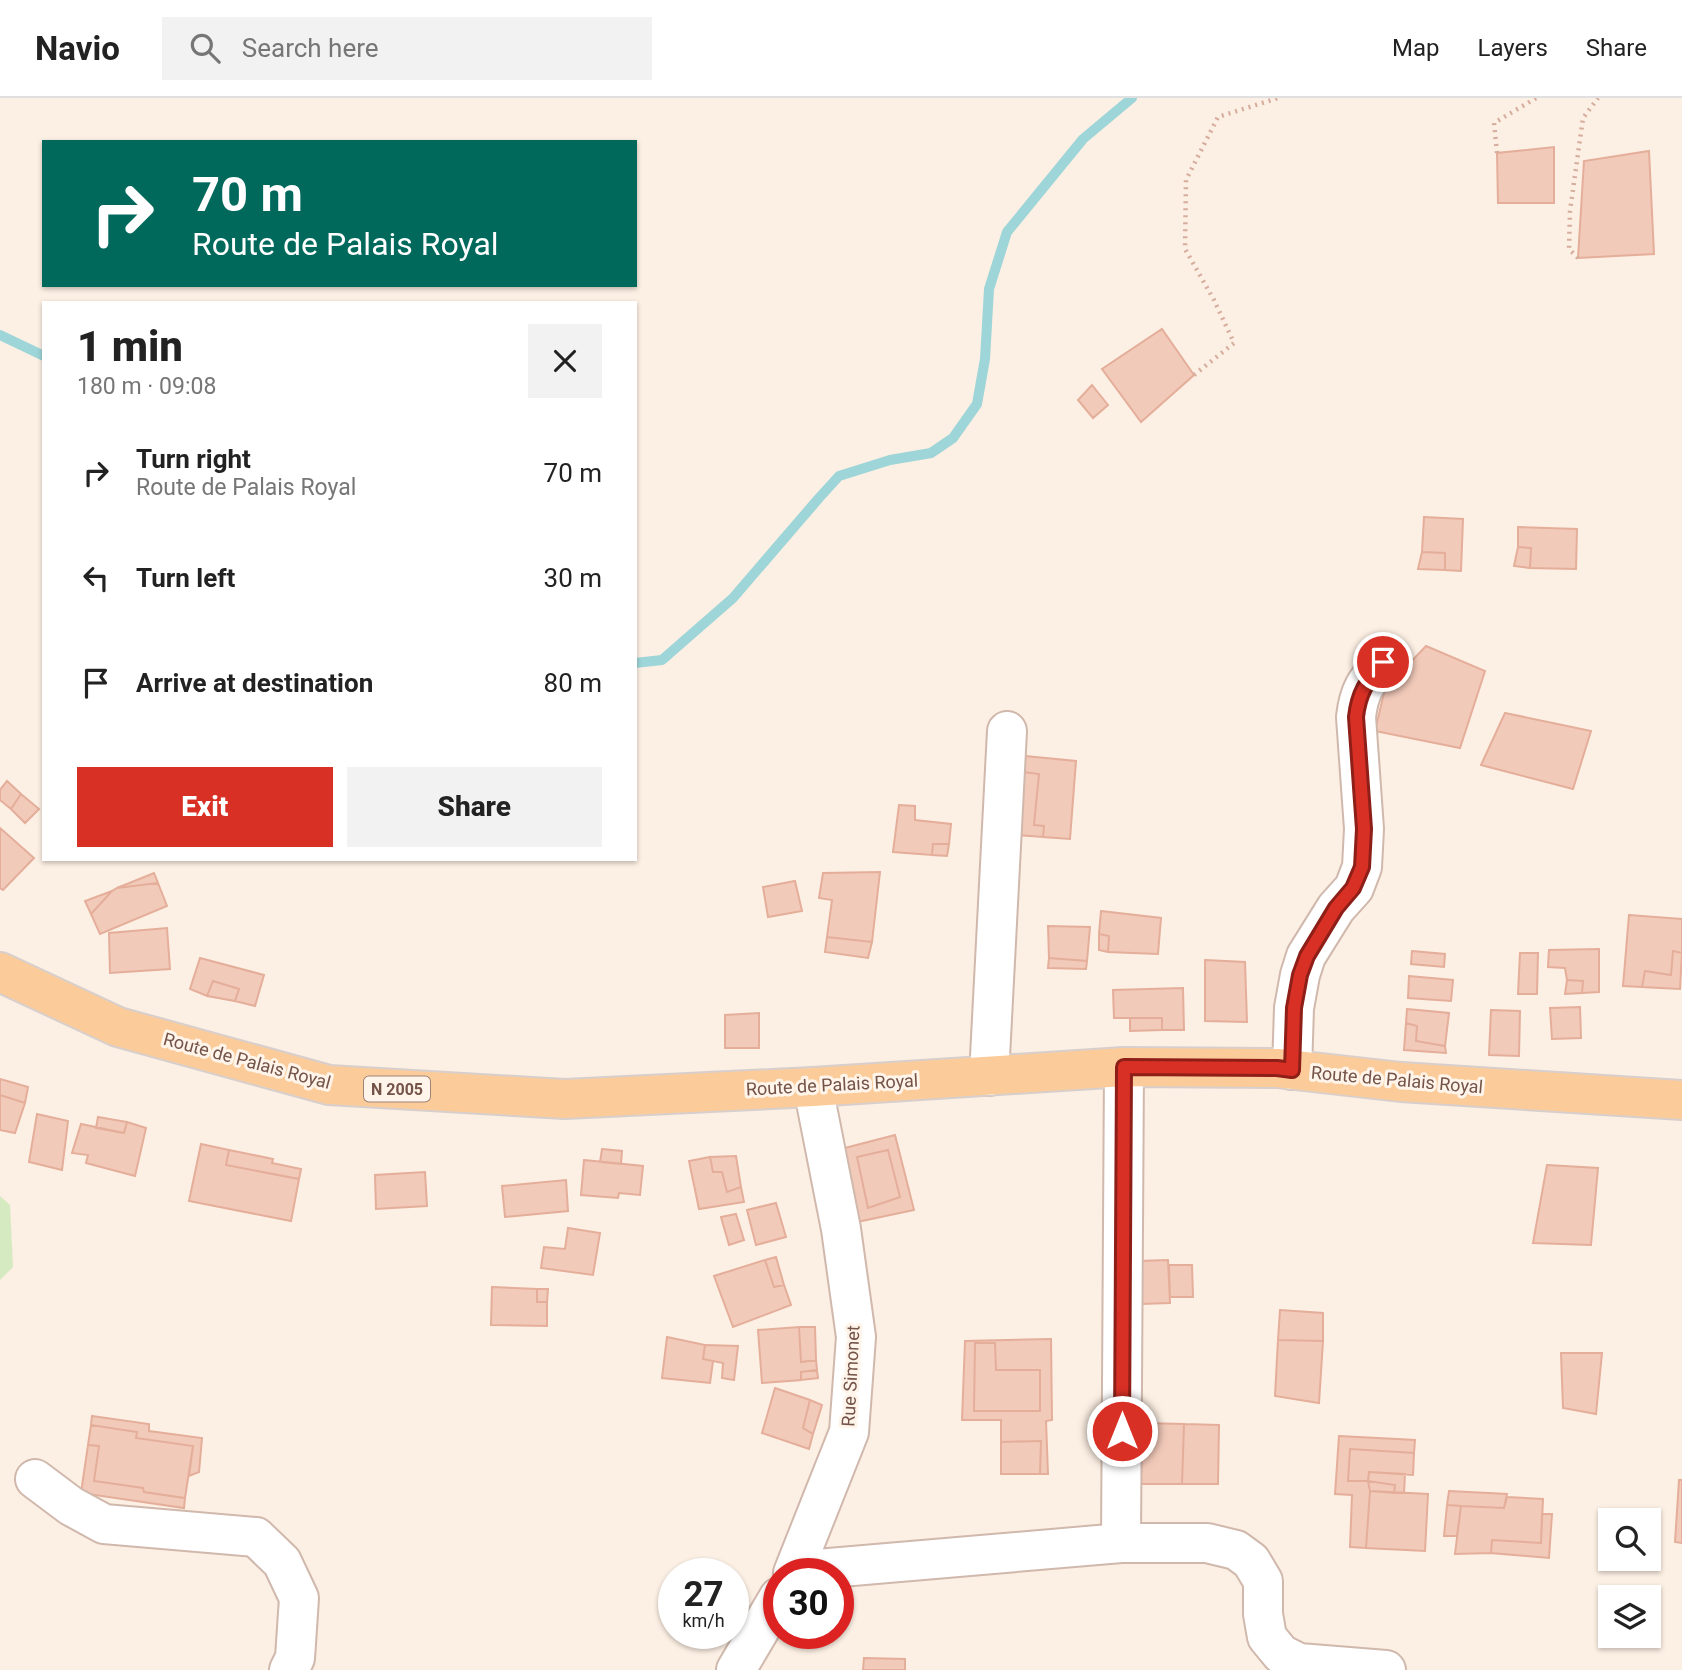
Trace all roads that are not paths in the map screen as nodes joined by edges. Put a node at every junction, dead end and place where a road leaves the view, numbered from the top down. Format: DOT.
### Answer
graph roads {
  1 [pos="1383,662"];
  2 [pos="1007,731"];
  3 [pos="0,972"];
  4 [pos="1124,1067"];
  5 [pos="1292,1070"];
  6 [pos="989,1076"];
  7 [pos="813,1087"];
  8 [pos="1682,1100"];
  9 [pos="34,1479"];
  10 [pos="1121,1543"];
  11 [pos="798,1558"];
  12 [pos="854,1574"];
  13 [pos="763,1625"];
  14 [pos="289,1670"];
  15 [pos="736,1670"];
  16 [pos="1386,1670"];
  1 -- 5 [label="street"];
  2 -- 6 [label="street"];
  3 -- 7 [label="main road, Route de Palais Royal / N 2005"];
  4 -- 5 [label="main road, Route de Palais Royal / N 2005"];
  4 -- 6 [label="main road, Route de Palais Royal / N 2005"];
  4 -- 10 [label="street"];
  5 -- 8 [label="main road, Route de Palais Royal / N 2005"];
  6 -- 7 [label="main road, Route de Palais Royal / N 2005"];
  7 -- 11 [label="street, Rue Simonet"];
  9 -- 14 [label="street"];
  10 -- 12 [label="street"];
  10 -- 16 [label="street"];
  13 -- 15 [label="street, Rue Simonet"];
}
